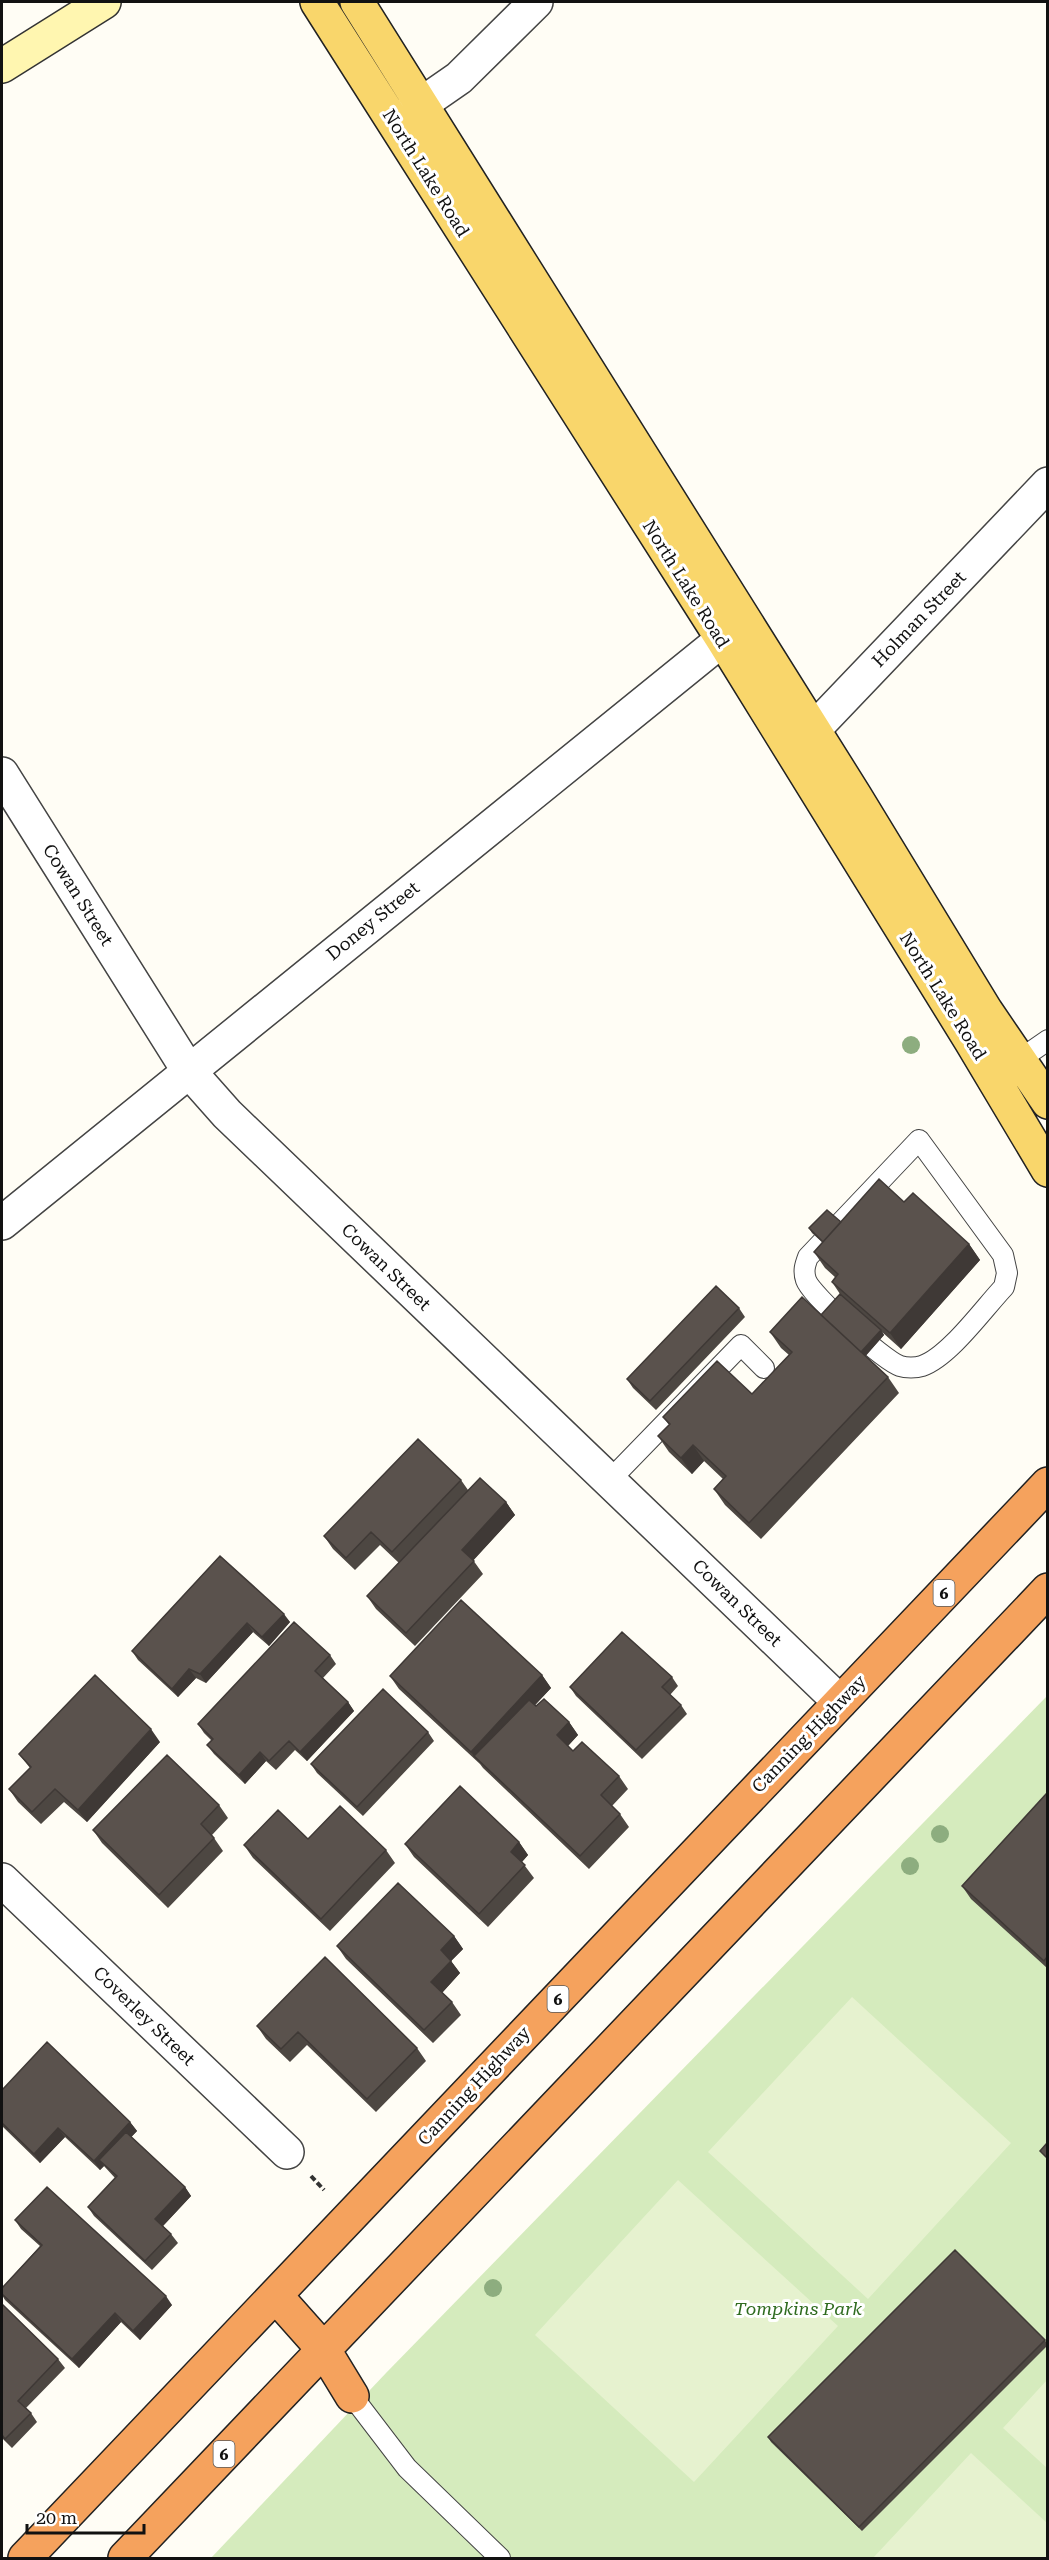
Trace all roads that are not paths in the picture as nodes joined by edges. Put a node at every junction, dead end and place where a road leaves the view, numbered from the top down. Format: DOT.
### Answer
graph roads {
  1 [pos="104,2"];
  2 [pos="317,2"];
  3 [pos="357,2"];
  4 [pos="536,2"];
  5 [pos="2,66"];
  6 [pos="421,106"];
  7 [pos="394,124"];
  8 [pos="1047,484"];
  9 [pos="734,631"];
  10 [pos="814,730"];
  11 [pos="791,754"];
  12 [pos="2,774"];
  13 [pos="1047,1040"];
  14 [pos="1019,1059"];
  15 [pos="188,1070"];
  16 [pos="1047,1102"];
  17 [pos="919,1140"];
  18 [pos="1047,1170"];
  19 [pos="2,1223"];
  20 [pos="764,1368"];
  21 [pos="609,1481"];
  22 [pos="1047,1484"];
  23 [pos="1047,1590"];
  24 [pos="840,1702"];
  25 [pos="2,1880"];
  26 [pos="287,2152"];
  27 [pos="276,2296"];
  28 [pos="324,2350"];
  29 [pos="352,2396"];
  30 [pos="25,2559"];
  31 [pos="125,2559"];
  32 [pos="500,2559"];
  1 -- 5 [label="street"];
  2 -- 7 [label="main road, North Lake Road"];
  3 -- 6 [label="main road, North Lake Road"];
  4 -- 6 [label="street"];
  6 -- 7 [label="street"];
  6 -- 9 [label="main road, North Lake Road"];
  7 -- 9 [label="main road, North Lake Road"];
  8 -- 10 [label="street, Holman Street"];
  9 -- 10 [label="main road, North Lake Road"];
  9 -- 11 [label="main road, North Lake Road"];
  9 -- 15 [label="street, Doney Street"];
  10 -- 11 [label="street, Holman Street"];
  10 -- 14 [label="main road, North Lake Road"];
  11 -- 18 [label="main road, North Lake Road"];
  12 -- 15 [label="street, Cowan Street"];
  13 -- 14 [label="lane"];
  14 -- 16 [label="main road, North Lake Road"];
  15 -- 19 [label="street, Doney Street"];
  15 -- 21 [label="street, Cowan Street"];
  17 -- 17 [label="lane"];
  20 -- 21 [label="lane"];
  21 -- 24 [label="street, Cowan Street"];
  22 -- 24 [label="highway, Canning Highway / 6"];
  23 -- 28 [label="highway, 6"];
  24 -- 27 [label="highway, Canning Highway / 6"];
  25 -- 26 [label="street, Coverley Street"];
  27 -- 28 [label="highway"];
  27 -- 30 [label="highway, Canning Highway / 6"];
  28 -- 29 [label="highway"];
  28 -- 31 [label="highway, 6"];
  29 -- 32 [label="lane"];
}
